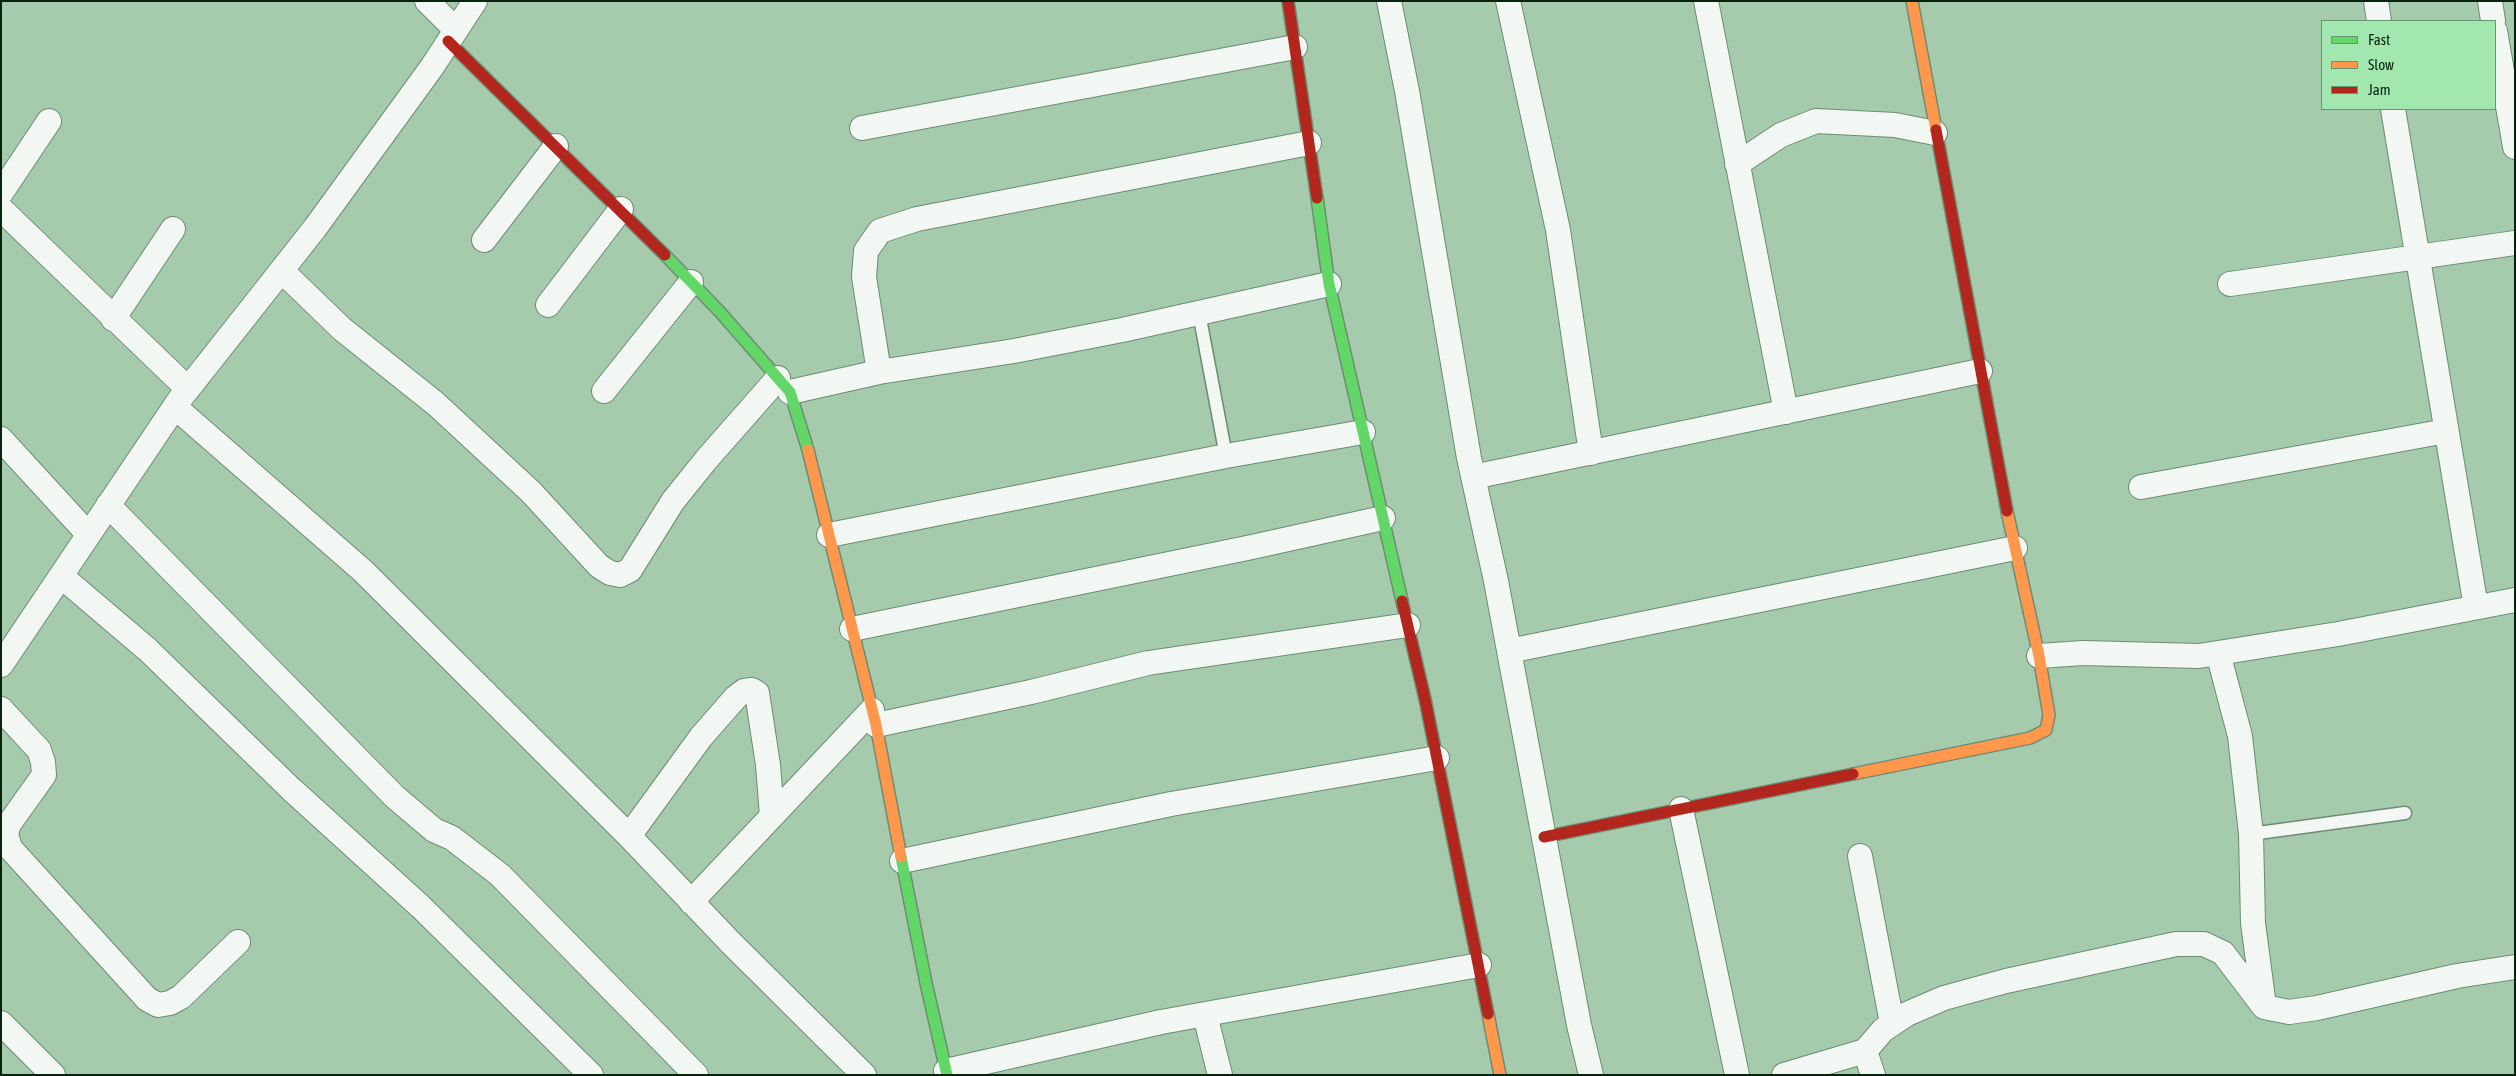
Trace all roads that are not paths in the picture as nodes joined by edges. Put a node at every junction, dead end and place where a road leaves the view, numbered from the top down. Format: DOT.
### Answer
graph roads {
  1 [pos="427,1"];
  2 [pos="475,1"];
  3 [pos="1288,1"];
  4 [pos="1389,1"];
  5 [pos="1508,1"];
  6 [pos="1706,1"];
  7 [pos="1912,1"];
  8 [pos="2376,1"];
  9 [pos="2490,1"];
  10 [pos="2379,20"];
  11 [pos="2493,20"];
  12 [pos="451,35"];
  13 [pos="2496,37"];
  14 [pos="1295,47"];
  15 [pos="2393,110"];
  16 [pos="50,121"];
  17 [pos="862,128"];
  18 [pos="1935,133"];
  19 [pos="1309,143"];
  20 [pos="556,146"];
  21 [pos="2515,147"];
  22 [pos="1737,164"];
  23 [pos="1,193"];
  24 [pos="1,209"];
  25 [pos="621,209"];
  26 [pos="173,229"];
  27 [pos="484,240"];
  28 [pos="2515,243"];
  29 [pos="2417,259"];
  30 [pos="282,271"];
  31 [pos="691,282"];
  32 [pos="1329,284"];
  33 [pos="2230,284"];
  34 [pos="548,305"];
  35 [pos="1199,313"];
  36 [pos="113,319"];
  37 [pos="1980,370"];
  38 [pos="880,372"];
  39 [pos="784,385"];
  40 [pos="604,391"];
  41 [pos="181,398"];
  42 [pos="1786,412"];
  43 [pos="2446,430"];
  44 [pos="1363,432"];
  45 [pos="1,439"];
  46 [pos="1590,453"];
  47 [pos="1226,456"];
  48 [pos="1473,477"];
  49 [pos="2141,487"];
  50 [pos="108,505"];
  51 [pos="1383,518"];
  52 [pos="88,534"];
  53 [pos="829,535"];
  54 [pos="2015,548"];
  55 [pos="61,576"];
  56 [pos="2515,600"];
  57 [pos="2476,608"];
  58 [pos="1408,625"];
  59 [pos="852,629"];
  60 [pos="1509,651"];
  61 [pos="2218,653"];
  62 [pos="2039,656"];
  63 [pos="1,665"];
  64 [pos="1,709"];
  65 [pos="874,717"];
  66 [pos="1437,758"];
  67 [pos="1681,809"];
  68 [pos="2405,813"];
  69 [pos="772,816"];
  70 [pos="2251,834"];
  71 [pos="629,836"];
  72 [pos="1544,837"];
  73 [pos="1860,856"];
  74 [pos="902,861"];
  75 [pos="691,902"];
  76 [pos="238,942"];
  77 [pos="1479,966"];
  78 [pos="2515,967"];
  79 [pos="2264,1007"];
  80 [pos="1206,1015"];
  81 [pos="1,1023"];
  82 [pos="1892,1023"];
  83 [pos="1865,1052"];
  84 [pos="941,1071"];
  85 [pos="53,1075"];
  86 [pos="591,1075"];
  87 [pos="696,1075"];
  88 [pos="864,1075"];
  89 [pos="1220,1075"];
  90 [pos="1500,1075"];
  91 [pos="1591,1075"];
  92 [pos="1737,1075"];
  93 [pos="1784,1075"];
  94 [pos="1873,1075"];
  1 -- 12 [label="street"];
  2 -- 12 [label="street"];
  3 -- 14 [label="street"];
  4 -- 48 [label="street"];
  5 -- 46 [label="street"];
  6 -- 22 [label="street"];
  7 -- 18 [label="street"];
  8 -- 10 [label="street"];
  9 -- 11 [label="street"];
  12 -- 20 [label="street"];
  12 -- 30 [label="street"];
  13 -- 21 [label="street"];
  14 -- 17 [label="street"];
  14 -- 19 [label="street"];
  15 -- 29 [label="street"];
  16 -- 23 [label="street"];
  18 -- 22 [label="street"];
  18 -- 37 [label="street"];
  19 -- 32 [label="street"];
  19 -- 38 [label="street"];
  20 -- 25 [label="street"];
  20 -- 27 [label="street"];
  22 -- 42 [label="street"];
  24 -- 36 [label="street"];
  25 -- 31 [label="street"];
  25 -- 34 [label="street"];
  26 -- 36 [label="street"];
  28 -- 29 [label="street"];
  29 -- 33 [label="street"];
  29 -- 43 [label="street"];
  30 -- 39 [label="street"];
  30 -- 41 [label="street"];
  31 -- 39 [label="street"];
  31 -- 40 [label="street"];
  32 -- 35 [label="street"];
  32 -- 44 [label="street"];
  35 -- 38 [label="street"];
  35 -- 47 [label="lane"];
  36 -- 41 [label="street"];
  37 -- 42 [label="street"];
  37 -- 54 [label="street"];
  38 -- 39 [label="street"];
  39 -- 53 [label="street"];
  41 -- 50 [label="street"];
  41 -- 71 [label="street"];
  42 -- 46 [label="street"];
  43 -- 49 [label="street"];
  43 -- 57 [label="street"];
  44 -- 47 [label="street"];
  44 -- 51 [label="street"];
  45 -- 52 [label="street"];
  46 -- 48 [label="street"];
  47 -- 53 [label="street"];
  48 -- 60 [label="street"];
  50 -- 52 [label="street"];
  50 -- 87 [label="street"];
  51 -- 58 [label="street"];
  51 -- 59 [label="street"];
  52 -- 55 [label="street"];
  53 -- 59 [label="street"];
  54 -- 60 [label="street"];
  54 -- 62 [label="street"];
  55 -- 63 [label="street"];
  55 -- 86 [label="street"];
  56 -- 57 [label="street"];
  57 -- 61 [label="street"];
  58 -- 65 [label="street"];
  58 -- 66 [label="street"];
  59 -- 65 [label="street"];
  60 -- 72 [label="street"];
  61 -- 62 [label="street"];
  61 -- 70 [label="street"];
  62 -- 67 [label="street"];
  64 -- 76 [label="street"];
  65 -- 69 [label="street"];
  65 -- 74 [label="street"];
  66 -- 74 [label="street"];
  66 -- 77 [label="street"];
  67 -- 72 [label="street"];
  67 -- 92 [label="street"];
  68 -- 70 [label="lane"];
  69 -- 71 [label="street"];
  69 -- 75 [label="street"];
  70 -- 79 [label="street"];
  71 -- 75 [label="street"];
  72 -- 91 [label="street"];
  73 -- 82 [label="street"];
  74 -- 84 [label="street"];
  75 -- 88 [label="street"];
  77 -- 80 [label="street"];
  77 -- 90 [label="street"];
  78 -- 79 [label="street"];
  79 -- 82 [label="street"];
  80 -- 84 [label="street"];
  80 -- 89 [label="street"];
  81 -- 85 [label="street"];
  82 -- 83 [label="street"];
  83 -- 93 [label="street"];
  83 -- 94 [label="street"];
}
